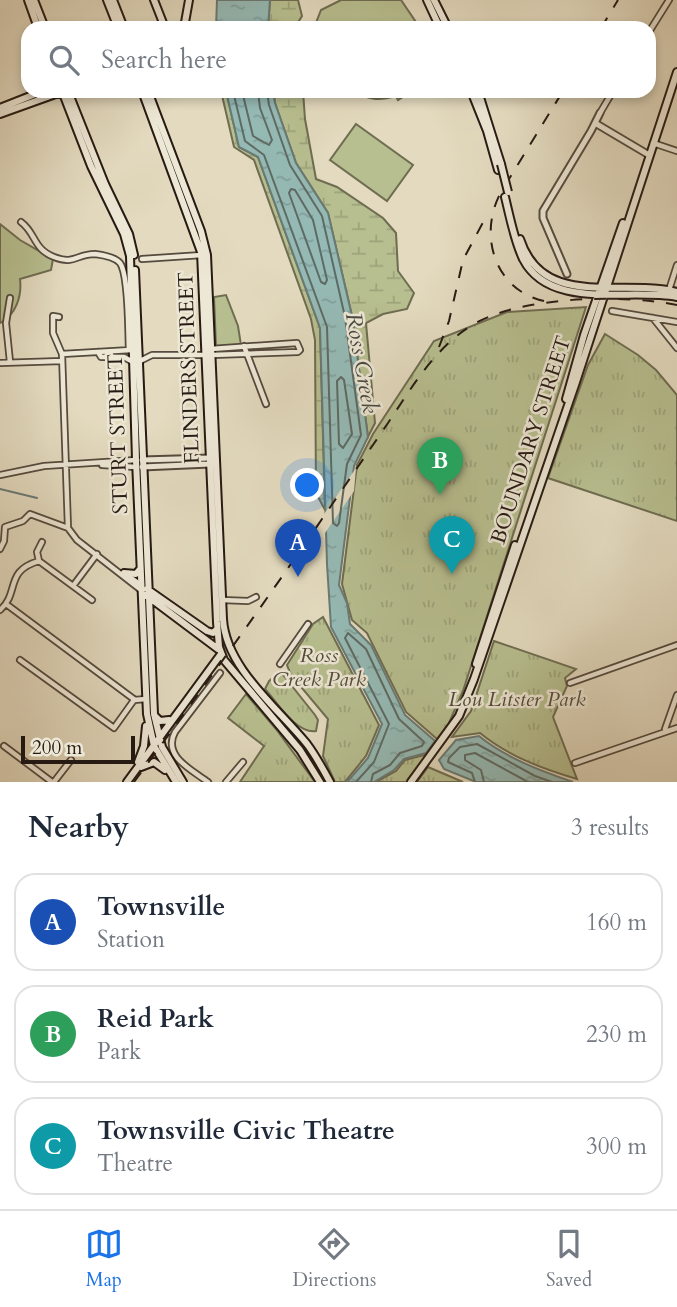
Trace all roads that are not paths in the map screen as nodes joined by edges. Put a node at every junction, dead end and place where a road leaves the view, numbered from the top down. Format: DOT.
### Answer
graph roads {
  1 [pos="28,0"];
  2 [pos="34,0"];
  3 [pos="107,0"];
  4 [pos="113,0"];
  5 [pos="154,0"];
  6 [pos="189,0"];
  7 [pos="427,0"];
  8 [pos="434,0"];
  9 [pos="669,0"];
  10 [pos="677,5"];
  11 [pos="36,21"];
  12 [pos="42,21"];
  13 [pos="115,21"];
  14 [pos="121,21"];
  15 [pos="162,21"];
  16 [pos="185,21"];
  17 [pos="437,21"];
  18 [pos="444,21"];
  19 [pos="656,21"];
  20 [pos="677,72"];
  21 [pos="28,98"];
  22 [pos="42,98"];
  23 [pos="67,98"];
  24 [pos="145,98"];
  25 [pos="151,98"];
  26 [pos="474,98"];
  27 [pos="480,98"];
  28 [pos="609,98"];
  29 [pos="3,110"];
  30 [pos="600,113"];
  31 [pos="595,123"];
  32 [pos="653,143"];
  33 [pos="677,151"];
  34 [pos="649,155"];
  35 [pos="499,167"];
  36 [pos="506,195"];
  37 [pos="634,200"];
  38 [pos="21,222"];
  39 [pos="201,231"];
  40 [pos="621,242"];
  41 [pos="202,255"];
  42 [pos="142,259"];
  43 [pos="677,265"];
  44 [pos="566,274"];
  45 [pos="620,287"];
  46 [pos="602,290"];
  47 [pos="669,290"];
  48 [pos="677,292"];
  49 [pos="579,293"];
  50 [pos="10,298"];
  51 [pos="677,298"];
  52 [pos="612,311"];
  53 [pos="59,317"];
  54 [pos="653,318"];
  55 [pos="677,322"];
  56 [pos="582,339"];
  57 [pos="243,346"];
  58 [pos="677,348"];
  59 [pos="132,349"];
  60 [pos="98,352"];
  61 [pos="207,353"];
  62 [pos="62,354"];
  63 [pos="246,354"];
  64 [pos="152,355"];
  65 [pos="124,357"];
  66 [pos="62,361"];
  67 [pos="10,362"];
  68 [pos="136,362"];
  69 [pos="0,363"];
  70 [pos="266,404"];
  71 [pos="213,461"];
  72 [pos="139,463"];
  73 [pos="65,465"];
  74 [pos="0,475"];
  75 [pos="68,528"];
  76 [pos="42,542"];
  77 [pos="0,549"];
  78 [pos="97,554"];
  79 [pos="39,561"];
  80 [pos="140,569"];
  81 [pos="121,571"];
  82 [pos="73,586"];
  83 [pos="144,590"];
  84 [pos="256,597"];
  85 [pos="92,600"];
  86 [pos="222,600"];
  87 [pos="6,604"];
  88 [pos="161,605"];
  89 [pos="0,610"];
  90 [pos="148,610"];
  91 [pos="223,619"];
  92 [pos="308,624"];
  93 [pos="217,629"];
  94 [pos="677,645"];
  95 [pos="218,654"];
  96 [pos="20,660"];
  97 [pos="227,664"];
  98 [pos="280,664"];
  99 [pos="211,666"];
  100 [pos="220,673"];
  101 [pos="253,682"];
  102 [pos="570,683"];
  103 [pos="469,693"];
  104 [pos="677,695"];
  105 [pos="149,699"];
  106 [pos="135,700"];
  107 [pos="150,714"];
  108 [pos="169,720"];
  109 [pos="677,728"];
  110 [pos="665,730"];
  111 [pos="156,740"];
  112 [pos="4,746"];
  113 [pos="71,760"];
  114 [pos="138,762"];
  115 [pos="243,762"];
  116 [pos="575,763"];
  117 [pos="135,773"];
  118 [pos="53,782"];
  119 [pos="125,782"];
  120 [pos="175,782"];
  121 [pos="183,782"];
  122 [pos="208,782"];
  123 [pos="226,782"];
  124 [pos="320,782"];
  125 [pos="330,782"];
  126 [pos="411,782"];
  1 -- 11 [label="main road"];
  2 -- 12 [label="main road"];
  3 -- 13 [label="main road"];
  4 -- 14 [label="main road"];
  5 -- 15 [label="main road"];
  6 -- 16 [label="main road"];
  7 -- 17 [label="main road"];
  8 -- 18 [label="main road"];
  9 -- 10 [label="street"];
  9 -- 19 [label="street"];
  20 -- 32 [label="main road, BOUNDARY STREET"];
  21 -- 29 [label="main road"];
  22 -- 29 [label="main road"];
  23 -- 59 [label="main road, STURT STREET"];
  24 -- 41 [label="main road, FLINDERS STREET"];
  25 -- 39 [label="main road, FLINDERS STREET"];
  26 -- 35 [label="main road"];
  27 -- 35 [label="main road"];
  28 -- 30 [label="street"];
  30 -- 31 [label="street"];
  31 -- 34 [label="street"];
  31 -- 44 [label="street"];
  32 -- 33 [label="street"];
  32 -- 34 [label="main road, BOUNDARY STREET"];
  34 -- 37 [label="main road, BOUNDARY STREET"];
  35 -- 36 [label="main road, bridge"];
  36 -- 46 [label="main road"];
  36 -- 49 [label="main road"];
  37 -- 40 [label="main road, BOUNDARY STREET"];
  37 -- 46 [label="main road, BOUNDARY STREET"];
  38 -- 59 [label="street"];
  39 -- 41 [label="main road"];
  39 -- 61 [label="main road, FLINDERS STREET"];
  40 -- 45 [label="main road"];
  40 -- 46 [label="main road, BOUNDARY STREET"];
  41 -- 42 [label="street"];
  41 -- 61 [label="main road, FLINDERS STREET"];
  43 -- 47 [label="street"];
  45 -- 46 [label="main road"];
  45 -- 47 [label="main road"];
  46 -- 49 [label="main road"];
  46 -- 51 [label="main road"];
  46 -- 56 [label="main road, BOUNDARY STREET"];
  46 -- 103 [label="main road, BOUNDARY STREET"];
  47 -- 48 [label="main road"];
  49 -- 56 [label="main road"];
  50 -- 67 [label="street"];
  52 -- 54 [label="street"];
  53 -- 62 [label="street"];
  54 -- 55 [label="street"];
  54 -- 58 [label="street"];
  56 -- 103 [label="main road, BOUNDARY STREET"];
  57 -- 61 [label="street"];
  57 -- 63 [label="street"];
  57 -- 63 [label="street"];
  59 -- 60 [label="street"];
  59 -- 64 [label="street"];
  59 -- 65 [label="street"];
  59 -- 68 [label="main road, STURT STREET"];
  60 -- 62 [label="street"];
  60 -- 65 [label="street"];
  61 -- 63 [label="street"];
  61 -- 64 [label="street"];
  61 -- 71 [label="main road, FLINDERS STREET"];
  62 -- 66 [label="street"];
  63 -- 70 [label="street"];
  64 -- 68 [label="street"];
  65 -- 68 [label="street"];
  66 -- 67 [label="street"];
  66 -- 73 [label="street"];
  67 -- 69 [label="street"];
  68 -- 72 [label="main road, STURT STREET"];
  71 -- 72 [label="street"];
  71 -- 86 [label="main road, FLINDERS STREET"];
  71 -- 93 [label="main road, FLINDERS STREET"];
  72 -- 73 [label="street"];
  72 -- 80 [label="main road, STURT STREET"];
  72 -- 83 [label="main road, STURT STREET"];
  73 -- 74 [label="street"];
  73 -- 75 [label="street"];
  75 -- 77 [label="street"];
  75 -- 78 [label="street"];
  76 -- 79 [label="street"];
  78 -- 81 [label="street"];
  78 -- 82 [label="street"];
  79 -- 82 [label="street"];
  79 -- 87 [label="street"];
  80 -- 81 [label="main road"];
  80 -- 83 [label="main road, STURT STREET"];
  81 -- 83 [label="street"];
  82 -- 85 [label="street"];
  83 -- 88 [label="main road"];
  83 -- 90 [label="main road, STURT STREET"];
  83 -- 93 [label="main road"];
  83 -- 105 [label="main road, STURT STREET"];
  84 -- 86 [label="street"];
  86 -- 91 [label="main road, FLINDERS STREET"];
  87 -- 89 [label="street"];
  87 -- 106 [label="street"];
  88 -- 90 [label="main road"];
  88 -- 95 [label="main road"];
  90 -- 105 [label="main road, STURT STREET"];
  91 -- 95 [label="main road"];
  91 -- 101 [label="main road, FLINDERS STREET"];
  92 -- 98 [label="street"];
  93 -- 95 [label="main road, FLINDERS STREET"];
  94 -- 102 [label="street"];
  95 -- 97 [label="main road"];
  95 -- 99 [label="main road"];
  95 -- 101 [label="main road"];
  95 -- 108 [label="main road"];
  96 -- 106 [label="street"];
  97 -- 99 [label="main road"];
  97 -- 124 [label="main road"];
  99 -- 111 [label="main road"];
  100 -- 122 [label="street"];
  101 -- 125 [label="main road"];
  103 -- 126 [label="main road, BOUNDARY STREET"];
  104 -- 110 [label="street"];
  105 -- 106 [label="street"];
  105 -- 107 [label="main road, STURT STREET"];
  107 -- 108 [label="main road"];
  107 -- 111 [label="main road, STURT STREET"];
  107 -- 114 [label="main road"];
  108 -- 111 [label="main road"];
  109 -- 110 [label="street"];
  110 -- 116 [label="street"];
  111 -- 114 [label="main road"];
  111 -- 117 [label="main road"];
  111 -- 120 [label="main road, STURT STREET"];
  111 -- 121 [label="main road, STURT STREET"];
  112 -- 118 [label="street"];
  113 -- 118 [label="street"];
  114 -- 119 [label="main road"];
  115 -- 123 [label="street"];
  117 -- 119 [label="main road"];
  117 -- 120 [label="main road"];
}
